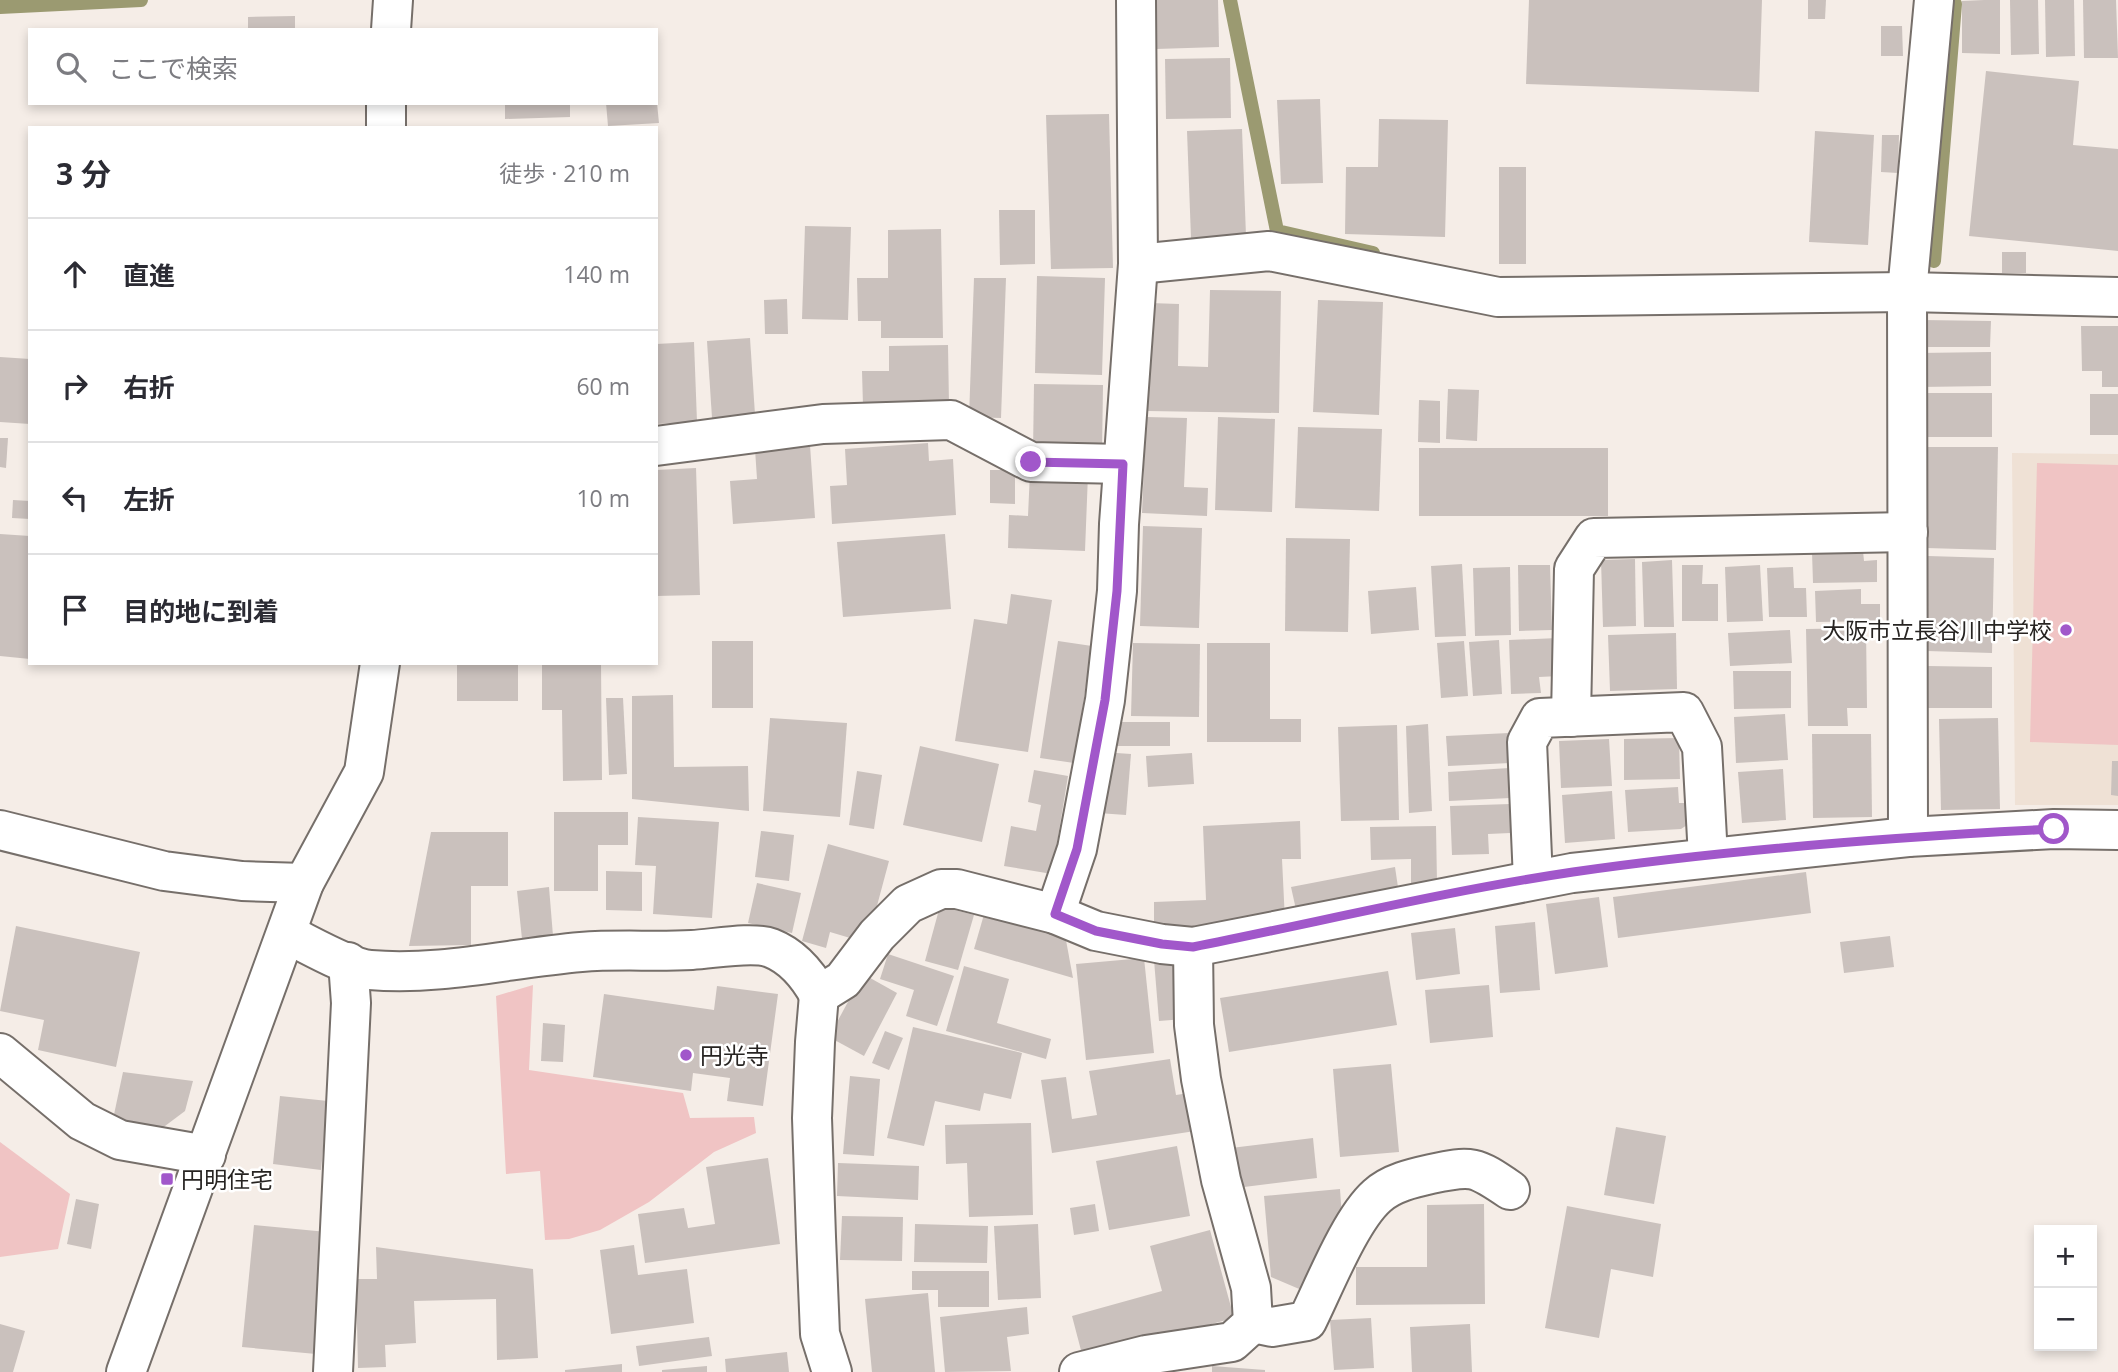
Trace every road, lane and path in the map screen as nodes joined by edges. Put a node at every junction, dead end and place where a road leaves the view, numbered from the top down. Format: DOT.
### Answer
graph roads {
  1 [pos="393,0"];
  2 [pos="1136,0"];
  3 [pos="1934,0"];
  4 [pos="391,28"];
  5 [pos="386,105"];
  6 [pos="386,126"];
  7 [pos="1138,264"];
  8 [pos="1907,292"];
  9 [pos="2118,297"];
  10 [pos="658,446"];
  11 [pos="1123,464"];
  12 [pos="1908,532"];
  13 [pos="380,665"];
  14 [pos="1571,717"];
  15 [pos="0,830"];
  16 [pos="2118,830"];
  17 [pos="1908,837"];
  18 [pos="1708,857"];
  19 [pos="1533,880"];
  20 [pos="304,883"];
  21 [pos="1055,914"];
  22 [pos="287,934"];
  23 [pos="1193,947"];
  24 [pos="348,962"];
  25 [pos="819,995"];
  26 [pos="0,1053"];
  27 [pos="206,1155"];
  28 [pos="1510,1190"];
  29 [pos="1253,1323"];
  30 [pos="126,1372"];
  31 [pos="333,1372"];
  32 [pos="832,1372"];
  33 [pos="1079,1372"];
  1 -- 4 [label="street"];
  2 -- 7 [label="street"];
  3 -- 8 [label="street"];
  5 -- 6 [label="street"];
  7 -- 8 [label="street"];
  7 -- 11 [label="street"];
  8 -- 9 [label="street"];
  8 -- 12 [label="street"];
  10 -- 11 [label="street"];
  11 -- 21 [label="street"];
  12 -- 14 [label="street"];
  12 -- 17 [label="street"];
  13 -- 20 [label="street"];
  14 -- 18 [label="street"];
  14 -- 19 [label="street"];
  15 -- 20 [label="street"];
  16 -- 17 [label="street"];
  17 -- 18 [label="street"];
  18 -- 19 [label="street"];
  19 -- 23 [label="street"];
  20 -- 22 [label="street"];
  21 -- 23 [label="street"];
  21 -- 25 [label="street"];
  22 -- 24 [label="street"];
  22 -- 27 [label="street"];
  23 -- 29 [label="street"];
  24 -- 25 [label="street"];
  24 -- 31 [label="street"];
  25 -- 32 [label="street"];
  26 -- 27 [label="street"];
  27 -- 30 [label="street"];
  28 -- 29 [label="street"];
  29 -- 33 [label="street"];
}
